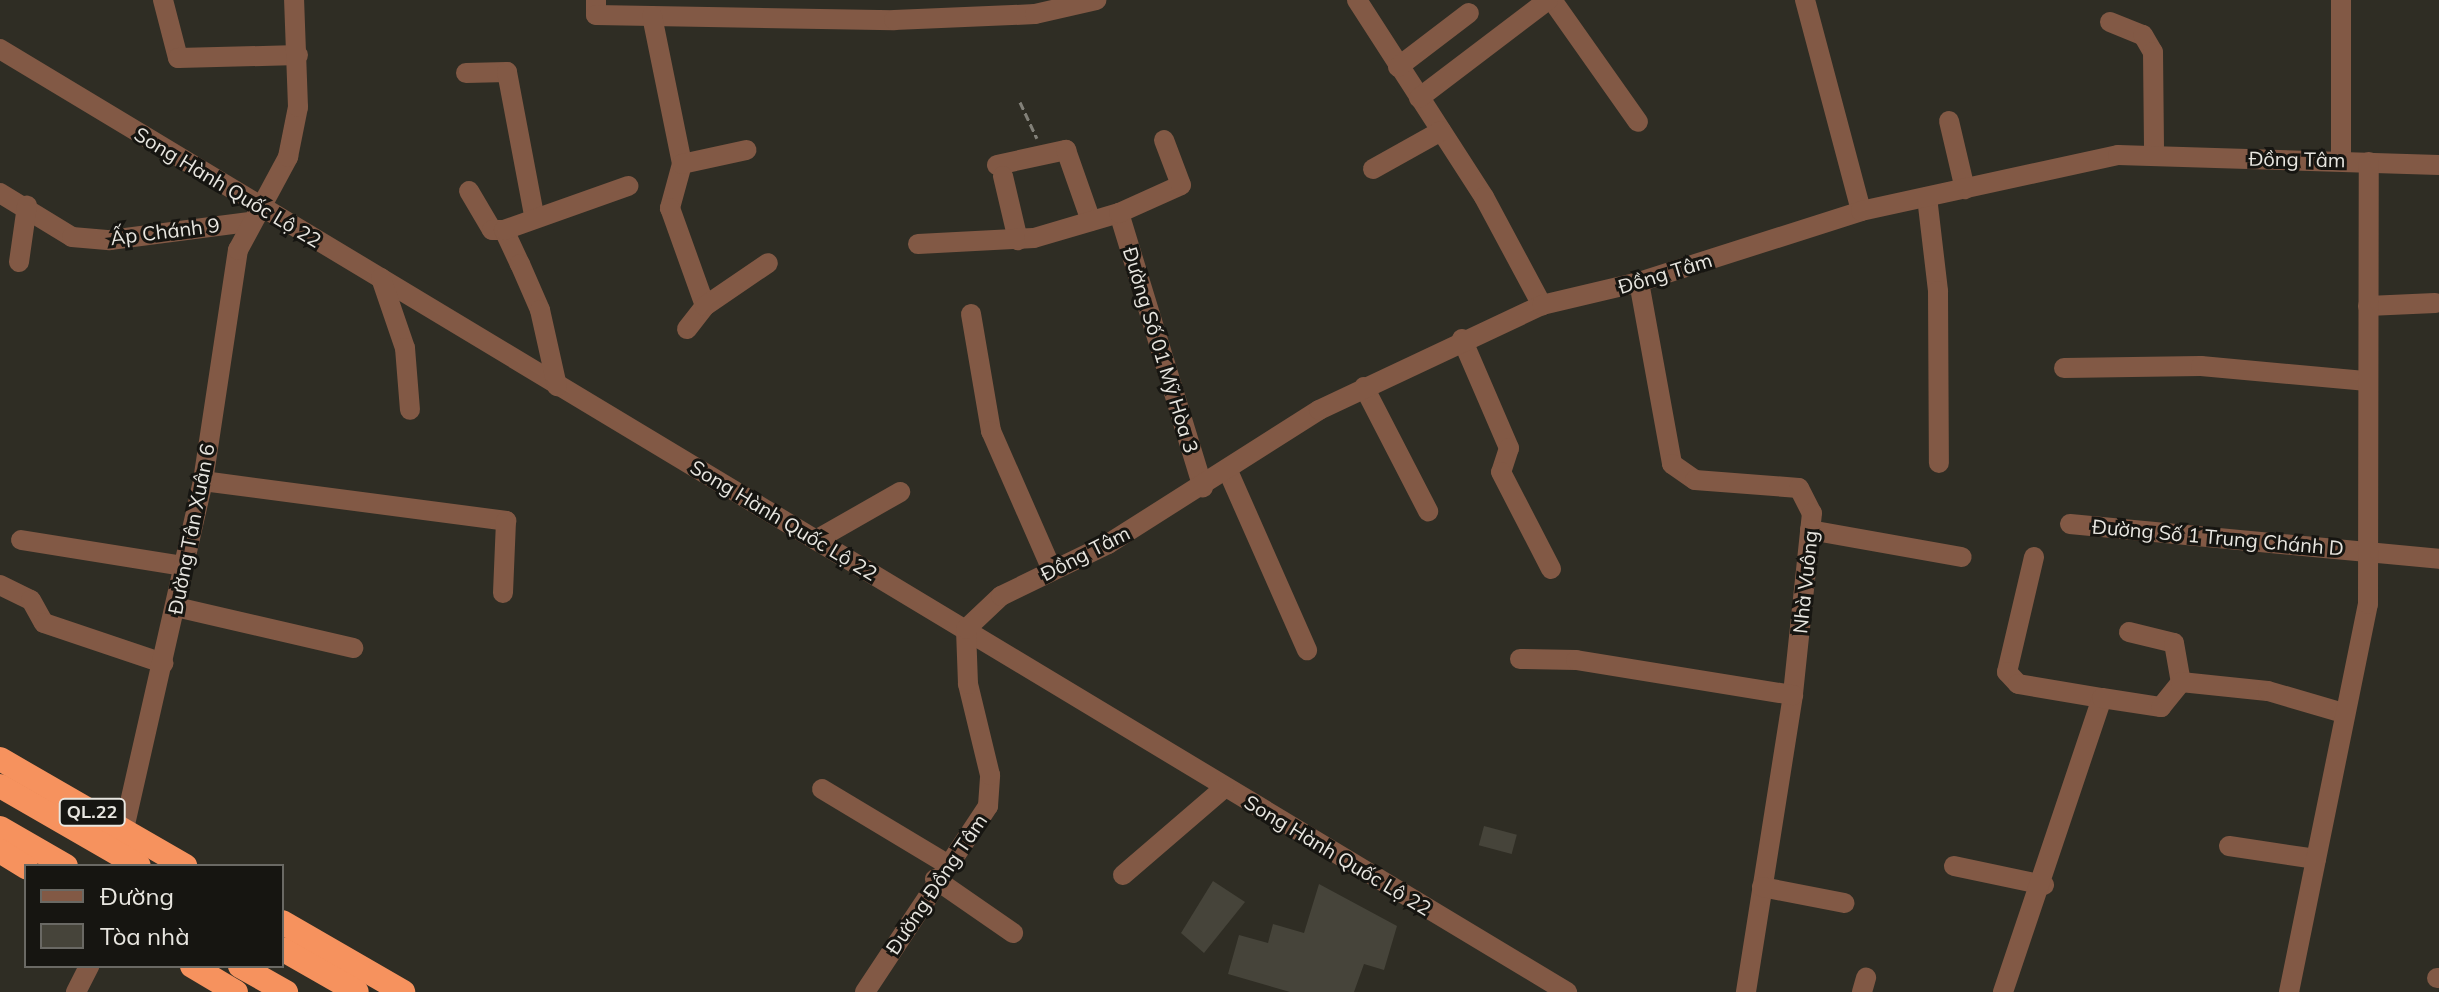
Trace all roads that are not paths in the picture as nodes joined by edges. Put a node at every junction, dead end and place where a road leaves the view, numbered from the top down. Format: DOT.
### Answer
graph roads {
  1 [pos="163,0"];
  2 [pos="294,0"];
  3 [pos="1357,0"];
  4 [pos="1550,0"];
  5 [pos="1805,0"];
  6 [pos="2341,0"];
  7 [pos="1090,1"];
  8 [pos="596,8"];
  9 [pos="997,8"];
  10 [pos="893,10"];
  11 [pos="1469,13"];
  12 [pos="652,16"];
  13 [pos="2110,22"];
  14 [pos="0,49"];
  15 [pos="298,55"];
  16 [pos="1398,67"];
  17 [pos="466,73"];
  18 [pos="1419,98"];
  19 [pos="1949,121"];
  20 [pos="1638,122"];
  21 [pos="1441,131"];
  22 [pos="1164,140"];
  23 [pos="746,150"];
  24 [pos="2154,155"];
  25 [pos="2341,159"];
  26 [pos="2369,162"];
  27 [pos="682,164"];
  28 [pos="2439,165"];
  29 [pos="1373,169"];
  30 [pos="628,186"];
  31 [pos="1965,189"];
  32 [pos="469,191"];
  33 [pos="0,193"];
  34 [pos="1927,197"];
  35 [pos="27,206"];
  36 [pos="1861,211"];
  37 [pos="1119,213"];
  38 [pos="255,214"];
  39 [pos="534,215"];
  40 [pos="1091,221"];
  41 [pos="504,230"];
  42 [pos="1018,240"];
  43 [pos="918,244"];
  44 [pos="19,262"];
  45 [pos="768,263"];
  46 [pos="381,278"];
  47 [pos="1639,282"];
  48 [pos="2435,303"];
  49 [pos="1542,305"];
  50 [pos="705,306"];
  51 [pos="2368,306"];
  52 [pos="971,314"];
  53 [pos="687,329"];
  54 [pos="1462,339"];
  55 [pos="2064,368"];
  56 [pos="2367,381"];
  57 [pos="557,386"];
  58 [pos="1364,387"];
  59 [pos="410,410"];
  60 [pos="1939,463"];
  61 [pos="1228,471"];
  62 [pos="203,481"];
  63 [pos="1203,487"];
  64 [pos="900,492"];
  65 [pos="1428,511"];
  66 [pos="2070,524"];
  67 [pos="1810,530"];
  68 [pos="21,540"];
  69 [pos="816,540"];
  70 [pos="2366,550"];
  71 [pos="1962,557"];
  72 [pos="2034,557"];
  73 [pos="2439,559"];
  74 [pos="184,566"];
  75 [pos="1551,569"];
  76 [pos="1052,570"];
  77 [pos="0,585"];
  78 [pos="503,593"];
  79 [pos="176,607"];
  80 [pos="966,629"];
  81 [pos="2129,632"];
  82 [pos="353,648"];
  83 [pos="1307,650"];
  84 [pos="1520,659"];
  85 [pos="163,663"];
  86 [pos="2181,682"];
  87 [pos="1793,695"];
  88 [pos="2102,698"];
  89 [pos="2343,713"];
  90 [pos="0,759"];
  91 [pos="0,786"];
  92 [pos="1224,788"];
  93 [pos="822,789"];
  94 [pos="0,828"];
  95 [pos="2229,846"];
  96 [pos="127,850"];
  97 [pos="0,851"];
  98 [pos="2316,859"];
  99 [pos="63,864"];
  100 [pos="178,864"];
  101 [pos="24,866"];
  102 [pos="1954,866"];
  103 [pos="940,871"];
  104 [pos="1123,875"];
  105 [pos="2044,885"];
  106 [pos="1762,887"];
  107 [pos="1844,903"];
  108 [pos="284,923"];
  109 [pos="1013,933"];
  110 [pos="284,950"];
  111 [pos="88,968"];
  112 [pos="195,968"];
  113 [pos="244,968"];
  114 [pos="233,991"];
  115 [pos="76,992"];
  116 [pos="286,992"];
  117 [pos="357,992"];
  118 [pos="403,992"];
  119 [pos="865,992"];
  120 [pos="1567,992"];
  121 [pos="1746,992"];
  122 [pos="2003,992"];
  123 [pos="2289,992"];
  1 -- 15 [label="street"];
  2 -- 15 [label="street, Đường Tân Xuân 6"];
  3 -- 16 [label="street"];
  4 -- 18 [label="street"];
  4 -- 20 [label="street"];
  5 -- 36 [label="street"];
  6 -- 25 [label="street"];
  7 -- 9 [label="street"];
  8 -- 12 [label="street"];
  9 -- 10 [label="street"];
  10 -- 12 [label="street"];
  11 -- 16 [label="street"];
  12 -- 27 [label="street"];
  13 -- 24 [label="street"];
  14 -- 38 [label="street, Song Hành Quốc Lộ 22"];
  15 -- 38 [label="street, Đường Tân Xuân 6"];
  16 -- 18 [label="street"];
  17 -- 39 [label="street"];
  18 -- 21 [label="street"];
  19 -- 31 [label="street"];
  21 -- 29 [label="street"];
  21 -- 49 [label="street"];
  22 -- 37 [label="street"];
  23 -- 27 [label="street"];
  24 -- 25 [label="street, Đồng Tâm"];
  24 -- 31 [label="street, Đồng Tâm"];
  25 -- 26 [label="street, Đồng Tâm"];
  26 -- 28 [label="street, Đồng Tâm"];
  26 -- 51 [label="street"];
  27 -- 50 [label="street"];
  30 -- 39 [label="street"];
  31 -- 34 [label="street, Đồng Tâm"];
  32 -- 41 [label="street"];
  33 -- 35 [label="street, Ấp Chánh 9"];
  34 -- 36 [label="street, Đồng Tâm"];
  34 -- 60 [label="street"];
  35 -- 38 [label="street, Ấp Chánh 9"];
  35 -- 44 [label="street"];
  36 -- 47 [label="street, Đồng Tâm"];
  37 -- 40 [label="street"];
  37 -- 63 [label="street, Đường Số 01 Mỹ Hòa 3"];
  38 -- 46 [label="street, Song Hành Quốc Lộ 22"];
  38 -- 62 [label="street, Đường Tân Xuân 6"];
  39 -- 41 [label="street"];
  40 -- 42 [label="street"];
  40 -- 42 [label="street"];
  41 -- 57 [label="street"];
  42 -- 43 [label="street"];
  45 -- 50 [label="street"];
  46 -- 57 [label="street, Song Hành Quốc Lộ 22"];
  46 -- 59 [label="street"];
  47 -- 49 [label="street, Đồng Tâm"];
  47 -- 67 [label="street, Nhà Vuông"];
  48 -- 51 [label="street"];
  49 -- 54 [label="street, Đồng Tâm"];
  50 -- 53 [label="street"];
  51 -- 56 [label="street"];
  52 -- 76 [label="street"];
  54 -- 58 [label="street, Đồng Tâm"];
  54 -- 75 [label="street"];
  55 -- 56 [label="street"];
  56 -- 70 [label="street"];
  57 -- 69 [label="street, Song Hành Quốc Lộ 22"];
  58 -- 61 [label="street, Đồng Tâm"];
  58 -- 65 [label="street"];
  61 -- 63 [label="street, Đồng Tâm"];
  61 -- 83 [label="street"];
  62 -- 74 [label="street, Đường Tân Xuân 6"];
  62 -- 78 [label="street"];
  63 -- 76 [label="street, Đồng Tâm"];
  64 -- 69 [label="street"];
  66 -- 70 [label="street, Đường Số 1 Trung Chánh D"];
  67 -- 71 [label="street"];
  67 -- 87 [label="street, Nhà Vuông"];
  68 -- 74 [label="street"];
  69 -- 80 [label="street, Song Hành Quốc Lộ 22"];
  70 -- 73 [label="street, Đường Số 1 Trung Chánh D"];
  70 -- 89 [label="street"];
  72 -- 88 [label="street"];
  74 -- 79 [label="street, Đường Tân Xuân 6"];
  76 -- 80 [label="street, Đồng Tâm"];
  77 -- 85 [label="street"];
  79 -- 82 [label="street"];
  79 -- 85 [label="street, Đường Tân Xuân 6"];
  80 -- 92 [label="street, Song Hành Quốc Lộ 22"];
  80 -- 103 [label="street, Đường Đồng Tâm"];
  81 -- 86 [label="street"];
  84 -- 87 [label="street"];
  85 -- 96 [label="street, Đường Tân Xuân 6"];
  86 -- 88 [label="street"];
  86 -- 89 [label="street"];
  87 -- 106 [label="street, Nhà Vuông"];
  88 -- 105 [label="street"];
  89 -- 98 [label="street"];
  90 -- 96 [label="highway, QL.22"];
  91 -- 96 [label="highway, QL.22"];
  92 -- 104 [label="street"];
  92 -- 120 [label="street, Song Hành Quốc Lộ 22"];
  93 -- 103 [label="street"];
  94 -- 99 [label="highway"];
  95 -- 98 [label="street"];
  96 -- 100 [label="highway, QL.22"];
  97 -- 101 [label="highway"];
  98 -- 123 [label="street"];
  102 -- 105 [label="street"];
  103 -- 109 [label="street"];
  103 -- 119 [label="street, Đường Đồng Tâm"];
  105 -- 122 [label="street"];
  106 -- 107 [label="street"];
  106 -- 121 [label="street, Nhà Vuông"];
  108 -- 118 [label="highway"];
  110 -- 117 [label="highway"];
  111 -- 115 [label="street"];
  112 -- 114 [label="highway"];
  113 -- 116 [label="highway"];
}
